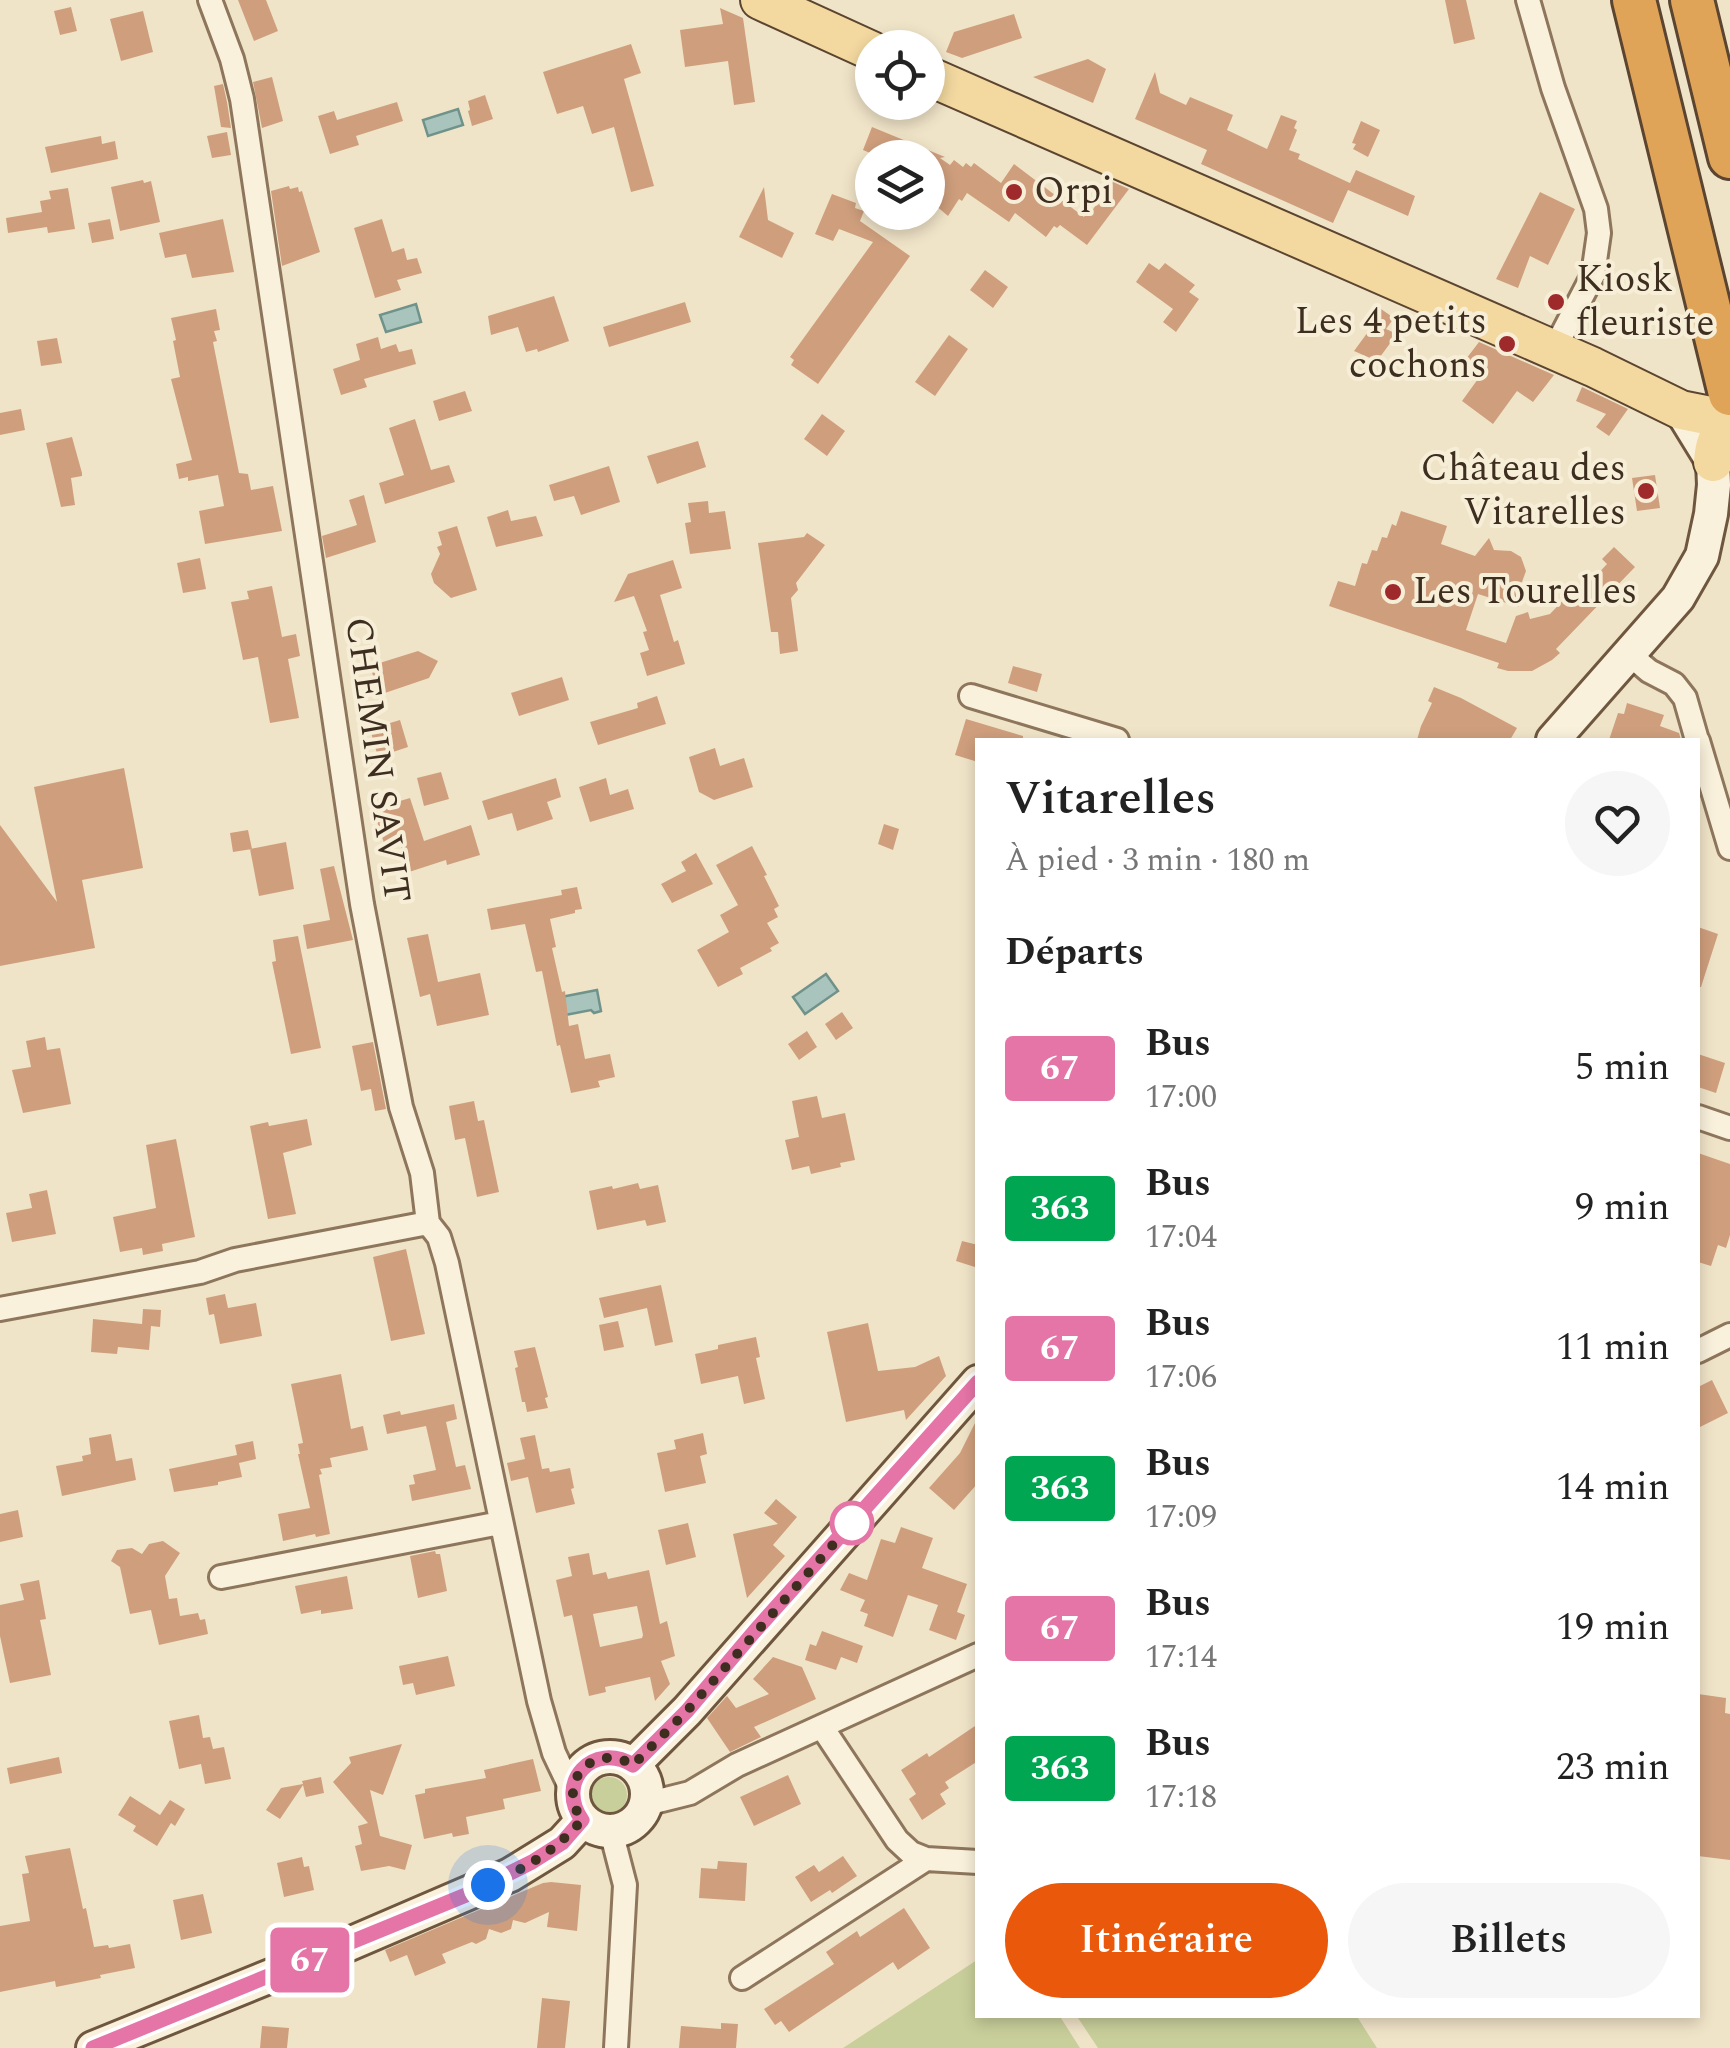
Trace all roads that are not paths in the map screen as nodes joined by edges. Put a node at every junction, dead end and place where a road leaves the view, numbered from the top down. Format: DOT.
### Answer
graph roads {
  1 [pos="210,0"];
  2 [pos="760,0"];
  3 [pos="1528,0"];
  4 [pos="1634,0"];
  5 [pos="1692,0"];
  6 [pos="855,43"];
  7 [pos="945,83"];
  8 [pos="1730,156"];
  9 [pos="1554,350"];
  10 [pos="1730,394"];
  11 [pos="1681,410"];
  12 [pos="1730,422"];
  13 [pos="1719,470"];
  14 [pos="1628,653"];
  15 [pos="971,696"];
  16 [pos="1110,738"];
  17 [pos="1554,738"];
  18 [pos="1696,738"];
  19 [pos="1700,750"];
  20 [pos="1730,848"];
  21 [pos="1700,1119"];
  22 [pos="1730,1128"];
  23 [pos="428,1223"];
  24 [pos="0,1309"];
  25 [pos="1730,1335"];
  26 [pos="1700,1350"];
  27 [pos="975,1385"];
  28 [pos="500,1524"];
  29 [pos="221,1577"];
  30 [pos="975,1656"];
  31 [pos="822,1727"];
  32 [pos="633,1765"];
  33 [pos="646,1804"];
  34 [pos="589,1815"];
  35 [pos="926,1858"];
  36 [pos="975,1862"];
  37 [pos="742,1978"];
  38 [pos="93,2048"];
  39 [pos="616,2048"];
  1 -- 23 [label="street, CHEMIN SAVIT"];
  2 -- 6 [label="main road"];
  3 -- 9 [label="street"];
  4 -- 10 [label="highway"];
  5 -- 8 [label="highway"];
  7 -- 9 [label="main road"];
  9 -- 11 [label="main road"];
  11 -- 12 [label="main road"];
  11 -- 13 [label="main road"];
  12 -- 13 [label="main road"];
  13 -- 14 [label="main road"];
  14 -- 17 [label="main road"];
  14 -- 18 [label="street"];
  15 -- 16 [label="street"];
  19 -- 20 [label="street"];
  21 -- 22 [label="street"];
  23 -- 24 [label="street"];
  23 -- 28 [label="street, CHEMIN SAVIT"];
  25 -- 26 [label="street"];
  27 -- 32 [label="main road"];
  28 -- 29 [label="street"];
  28 -- 34 [label="street, CHEMIN SAVIT"];
  30 -- 31 [label="street"];
  31 -- 33 [label="street"];
  31 -- 35 [label="street"];
  32 -- 33 [label="main road"];
  32 -- 34 [label="main road"];
  33 -- 34 [label="main road"];
  34 -- 38 [label="main road"];
  34 -- 39 [label="street, CHEMIN SAVIT"];
  35 -- 36 [label="street"];
  35 -- 37 [label="street"];
}
